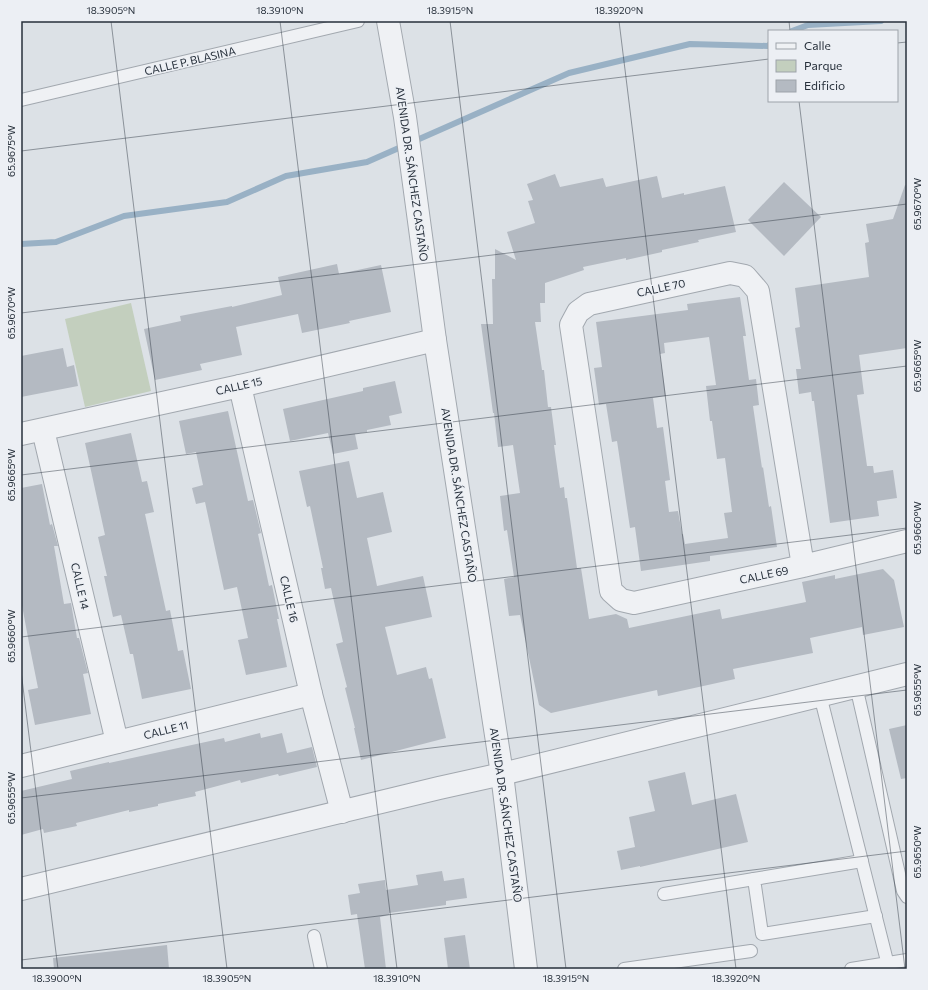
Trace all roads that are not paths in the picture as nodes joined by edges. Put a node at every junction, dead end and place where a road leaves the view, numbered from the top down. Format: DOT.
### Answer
graph roads {
  1 [pos="358,21"];
  2 [pos="388,21"];
  3 [pos="21,100"];
  4 [pos="435,340"];
  5 [pos="240,386"];
  6 [pos="43,430"];
  7 [pos="21,434"];
  8 [pos="907,541"];
  9 [pos="803,566"];
  10 [pos="621,600"];
  11 [pos="907,674"];
  12 [pos="856,686"];
  13 [pos="311,694"];
  14 [pos="820,695"];
  15 [pos="117,742"];
  16 [pos="21,766"];
  17 [pos="502,774"];
  18 [pos="342,812"];
  19 [pos="862,861"];
  20 [pos="754,879"];
  21 [pos="21,889"];
  22 [pos="664,894"];
  23 [pos="907,897"];
  24 [pos="876,916"];
  25 [pos="314,936"];
  26 [pos="751,951"];
  27 [pos="907,960"];
  28 [pos="888,966"];
  29 [pos="321,969"];
  30 [pos="526,969"];
  31 [pos="624,969"];
  32 [pos="851,969"];
  1 -- 3 [label="lane, CALLE P. BLASINA"];
  2 -- 4 [label="street, AVENIDA DR. SÁNCHEZ CASTAÑO"];
  4 -- 5 [label="street, CALLE 15"];
  4 -- 17 [label="street, AVENIDA DR. SÁNCHEZ CASTAÑO"];
  5 -- 6 [label="street, CALLE 15"];
  5 -- 13 [label="street, CALLE 16"];
  6 -- 7 [label="street, CALLE 15"];
  6 -- 15 [label="street, CALLE 14"];
  8 -- 9 [label="street, CALLE 69"];
  9 -- 10 [label="street, CALLE 69"];
  9 -- 10 [label="street, CALLE 70"];
  11 -- 12 [label="street"];
  12 -- 14 [label="street"];
  12 -- 23 [label="lane"];
  13 -- 15 [label="street, CALLE 11"];
  13 -- 18 [label="street, CALLE 16"];
  14 -- 17 [label="street"];
  14 -- 19 [label="lane"];
  15 -- 16 [label="street, CALLE 11"];
  17 -- 18 [label="street"];
  17 -- 30 [label="street, AVENIDA DR. SÁNCHEZ CASTAÑO"];
  18 -- 21 [label="street"];
  19 -- 20 [label="lane"];
  19 -- 24 [label="lane"];
  20 -- 22 [label="lane"];
  20 -- 24 [label="lane"];
  24 -- 28 [label="lane"];
  25 -- 29 [label="lane"];
  26 -- 31 [label="lane"];
  27 -- 28 [label="lane"];
  28 -- 32 [label="lane"];
}
